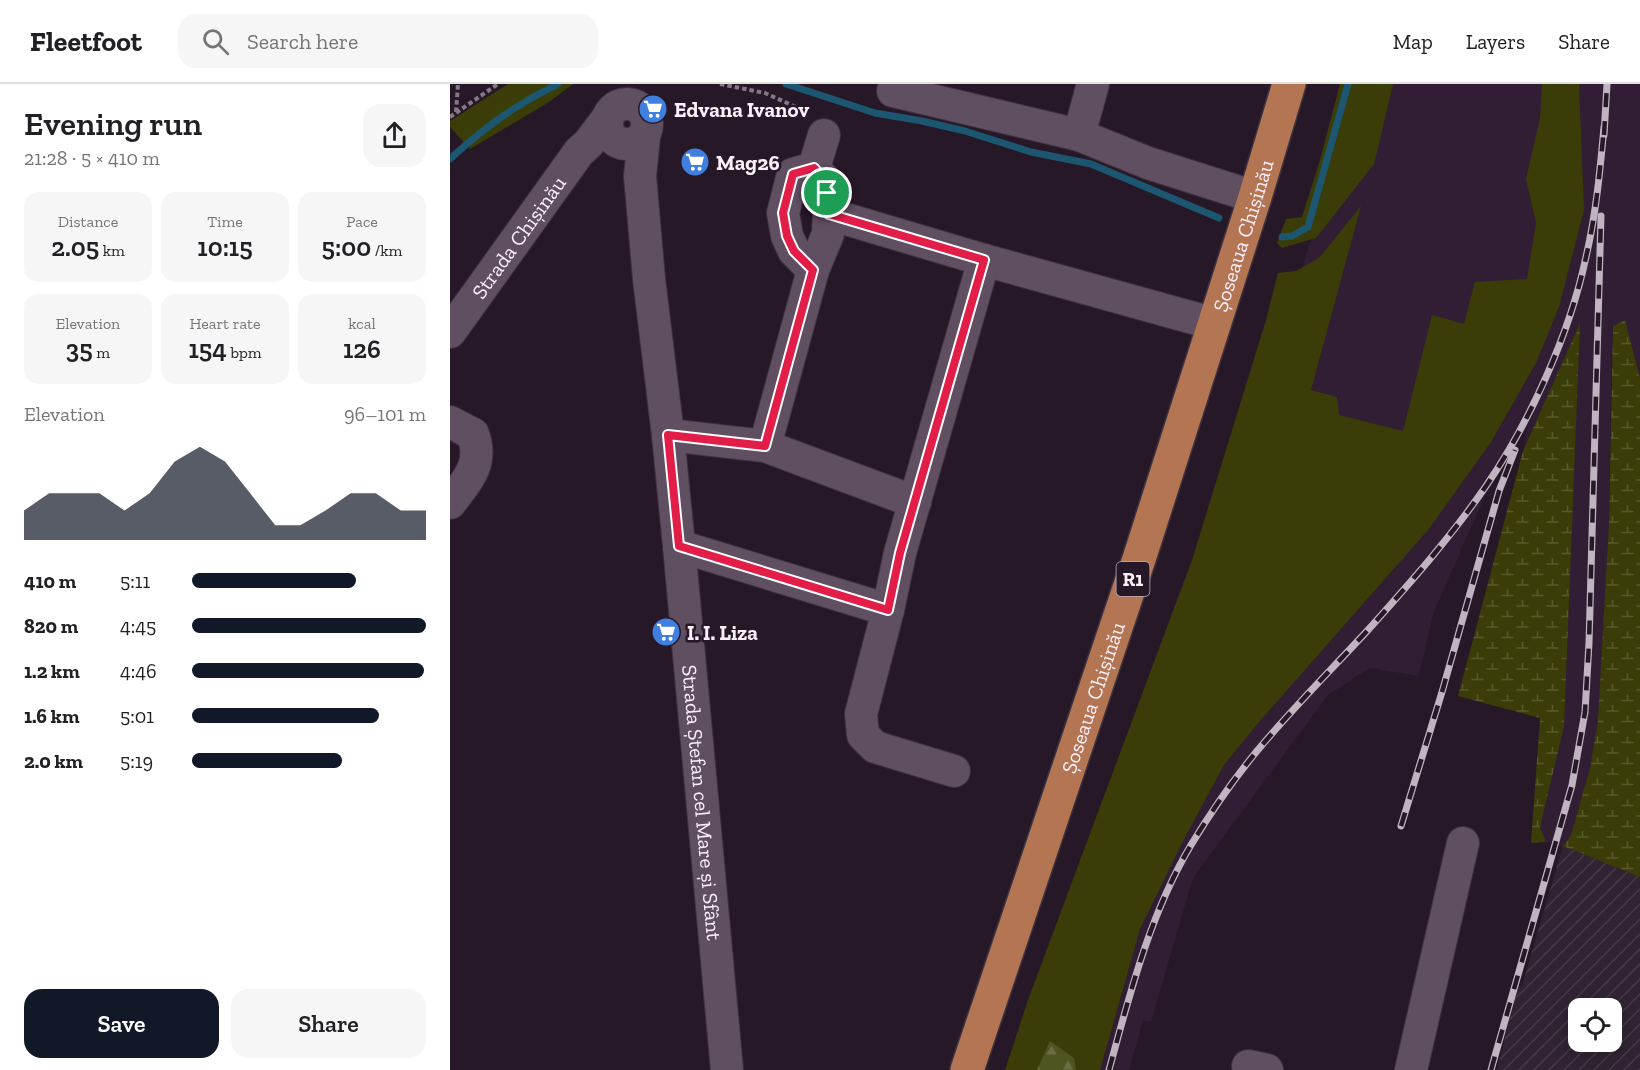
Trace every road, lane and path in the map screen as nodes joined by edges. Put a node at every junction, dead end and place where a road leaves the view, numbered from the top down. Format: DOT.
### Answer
graph roads {
  1 [pos="458,84"];
  2 [pos="498,84"];
  3 [pos="720,84"];
  4 [pos="929,84"];
  5 [pos="1093,84"];
  6 [pos="1289,84"];
  7 [pos="883,87"];
  8 [pos="456,113"];
  9 [pos="450,117"];
  10 [pos="620,119"];
  11 [pos="824,135"];
  12 [pos="1079,135"];
  13 [pos="814,168"];
  14 [pos="1255,197"];
  15 [pos="829,214"];
  16 [pos="984,260"];
  17 [pos="813,270"];
  18 [pos="1215,324"];
  19 [pos="450,332"];
  20 [pos="450,422"];
  21 [pos="668,435"];
  22 [pos="765,446"];
  23 [pos="915,502"];
  24 [pos="450,503"];
  25 [pos="679,546"];
  26 [pos="888,610"];
  27 [pos="954,771"];
  28 [pos="1463,843"];
  29 [pos="726,1070"];
  30 [pos="967,1070"];
  31 [pos="1411,1070"];
  1 -- 8 [label="path"];
  2 -- 8 [label="path"];
  3 -- 11 [label="path"];
  4 -- 7 [label="street"];
  5 -- 12 [label="street"];
  6 -- 14 [label="highway, Șoseaua Chișinău / R1"];
  7 -- 12 [label="street"];
  8 -- 9 [label="path"];
  10 -- 19 [label="street, Strada Chișinău"];
  10 -- 21 [label="street, Strada Ștefan cel Mare și Sfânt"];
  11 -- 13 [label="street"];
  12 -- 14 [label="street"];
  13 -- 15 [label="street"];
  13 -- 17 [label="street"];
  14 -- 18 [label="highway, Șoseaua Chișinău / R1"];
  15 -- 16 [label="street"];
  15 -- 17 [label="street"];
  16 -- 18 [label="street"];
  16 -- 23 [label="street"];
  17 -- 22 [label="street"];
  18 -- 30 [label="highway, Șoseaua Chișinău / R1"];
  20 -- 24 [label="street"];
  21 -- 22 [label="street"];
  21 -- 25 [label="street, Strada Ștefan cel Mare și Sfânt"];
  22 -- 23 [label="street"];
  23 -- 26 [label="street"];
  25 -- 26 [label="street"];
  25 -- 29 [label="street, Strada Ștefan cel Mare și Sfânt"];
  26 -- 27 [label="street"];
  28 -- 31 [label="street"];
}
